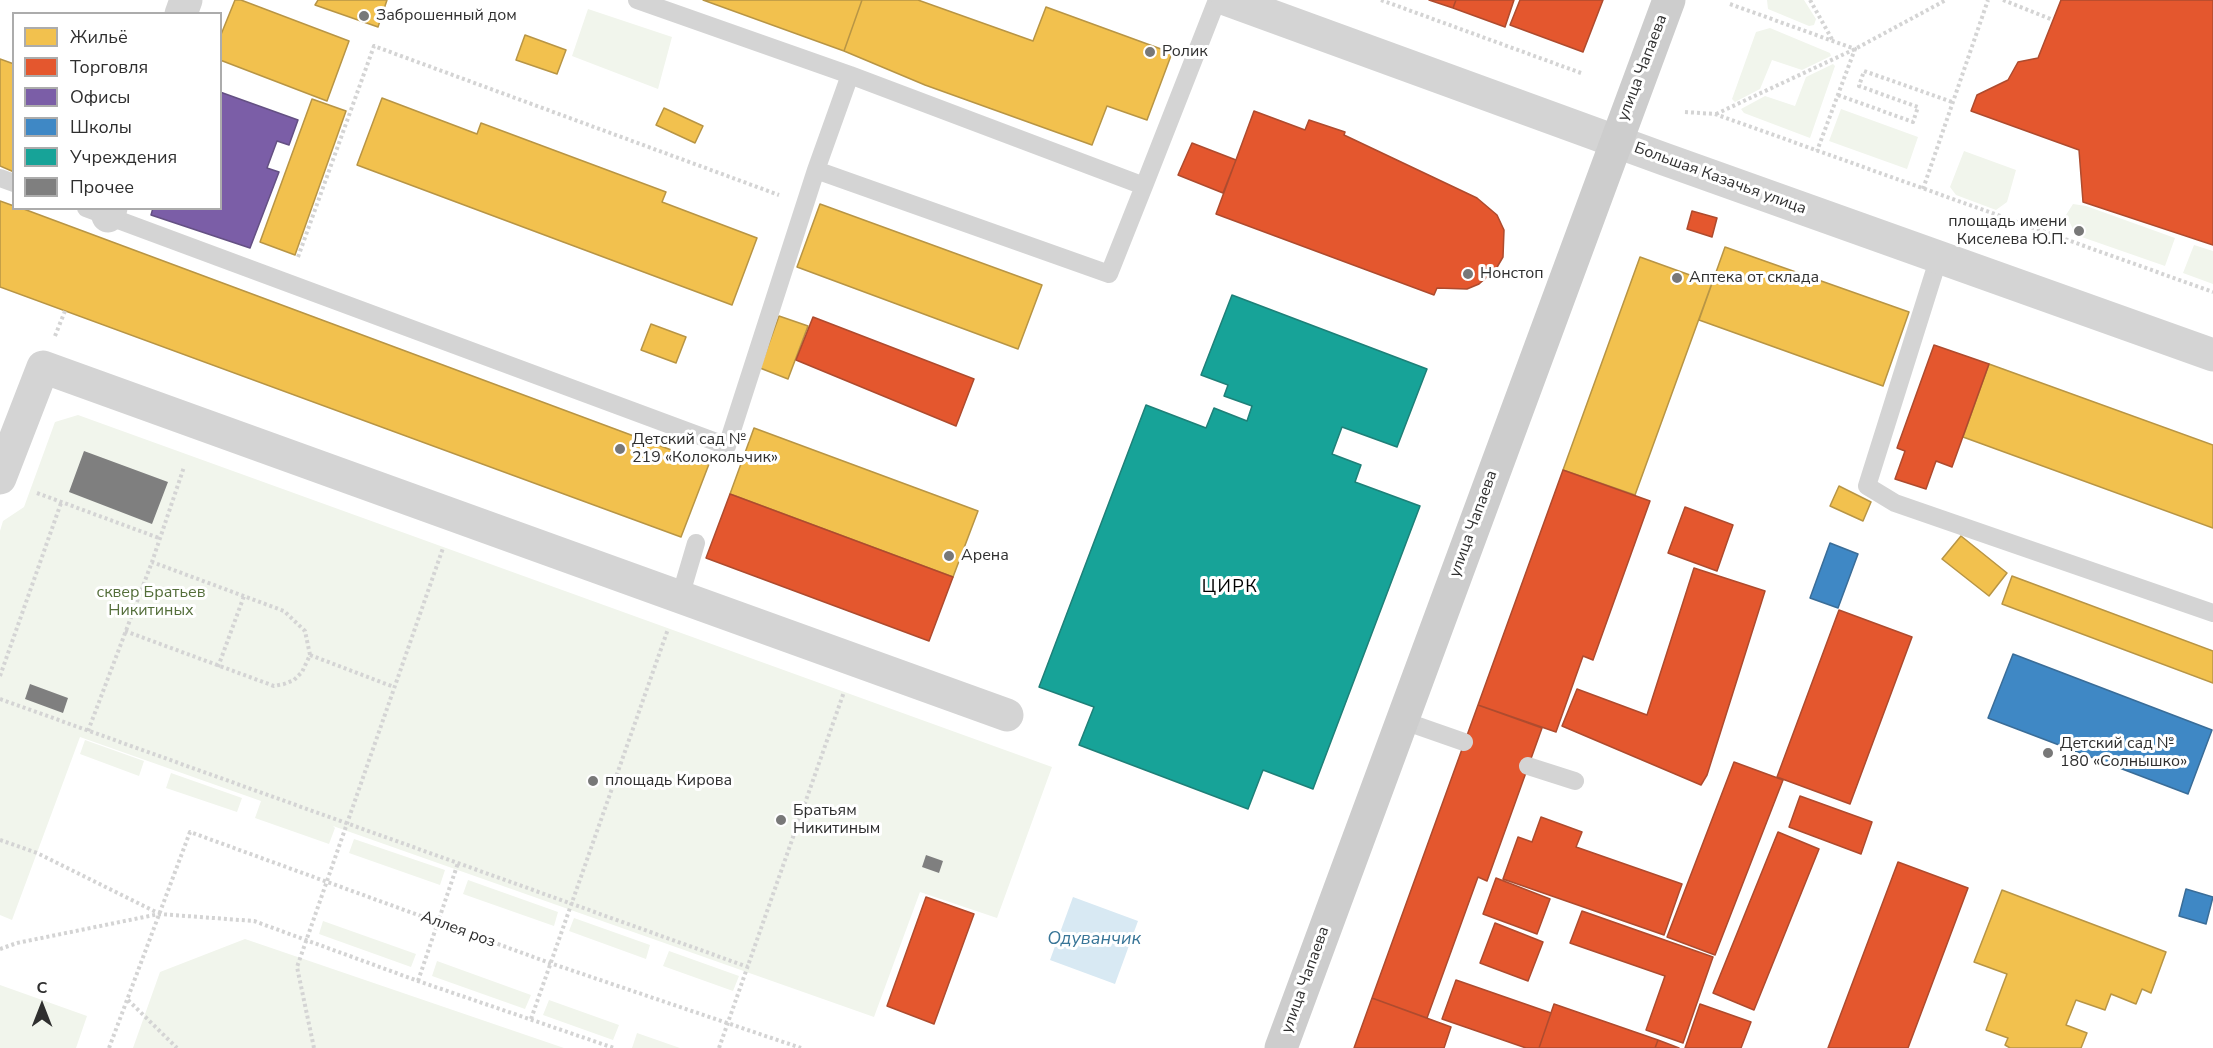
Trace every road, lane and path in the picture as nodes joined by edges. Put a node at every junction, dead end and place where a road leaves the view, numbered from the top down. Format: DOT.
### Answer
graph roads {
  1 [pos="637,0"];
  2 [pos="1217,0"];
  3 [pos="1228,0"];
  4 [pos="1381,0"];
  5 [pos="1669,0"];
  6 [pos="1810,0"];
  7 [pos="1946,0"];
  8 [pos="1988,0"];
  9 [pos="2003,0"];
  10 [pos="1730,4"];
  11 [pos="2053,20"];
  12 [pos="1833,41"];
  13 [pos="1855,49"];
  14 [pos="1581,73"];
  15 [pos="850,75"];
  16 [pos="1838,95"];
  17 [pos="1952,102"];
  18 [pos="1684,112"];
  19 [pos="1715,114"];
  20 [pos="1616,141"];
  21 [pos="1817,152"];
  22 [pos="816,170"];
  23 [pos="1144,186"];
  24 [pos="1923,189"];
  25 [pos="804,205"];
  26 [pos="102,211"];
  27 [pos="1939,257"];
  28 [pos="288,283"];
  29 [pos="2213,292"];
  30 [pos="2213,355"];
  31 [pos="184,467"];
  32 [pos="0,478"];
  33 [pos="37,493"];
  34 [pos="61,503"];
  35 [pos="454,516"];
  36 [pos="159,538"];
  37 [pos="696,543"];
  38 [pos="152,562"];
  39 [pos="244,596"];
  40 [pos="680,597"];
  41 [pos="2213,613"];
  42 [pos="125,631"];
  43 [pos="310,655"];
  44 [pos="856,659"];
  45 [pos="218,666"];
  46 [pos="0,676"];
  47 [pos="394,687"];
  48 [pos="0,699"];
  49 [pos="1007,715"];
  50 [pos="1401,720"];
  51 [pos="88,731"];
  52 [pos="1464,742"];
  53 [pos="1528,766"];
  54 [pos="1575,781"];
  55 [pos="346,824"];
  56 [pos="0,840"];
  57 [pos="458,863"];
  58 [pos="326,882"];
  59 [pos="570,903"];
  60 [pos="159,914"];
  61 [pos="438,922"];
  62 [pos="306,939"];
  63 [pos="0,949"];
  64 [pos="550,963"];
  65 [pos="748,967"];
  66 [pos="418,981"];
  67 [pos="128,1000"];
  68 [pos="531,1019"];
  69 [pos="728,1024"];
  70 [pos="110,1048"];
  71 [pos="177,1048"];
  72 [pos="314,1048"];
  73 [pos="614,1048"];
  74 [pos="719,1048"];
  75 [pos="801,1048"];
  76 [pos="1281,1048"];
  1 -- 15 [label="lane"];
  2 -- 23 [label="lane"];
  3 -- 20 [label="street, Большая Казачья улица"];
  4 -- 14 [label="path"];
  5 -- 20 [label="street, улица Чапаева"];
  6 -- 12 [label="path"];
  7 -- 13 [label="path"];
  8 -- 17 [label="path"];
  9 -- 11 [label="path"];
  10 -- 12 [label="path"];
  12 -- 13 [label="path"];
  13 -- 16 [label="path"];
  13 -- 19 [label="path"];
  15 -- 22 [label="lane"];
  15 -- 23 [label="lane"];
  16 -- 17 [label="path"];
  16 -- 21 [label="path"];
  17 -- 24 [label="path"];
  18 -- 19 [label="path"];
  19 -- 21 [label="path"];
  20 -- 27 [label="street, Большая Казачья улица"];
  20 -- 50 [label="street, улица Чапаева"];
  21 -- 24 [label="path"];
  22 -- 23 [label="lane"];
  22 -- 25 [label="lane"];
  24 -- 29 [label="path"];
  25 -- 28 [label="path"];
  25 -- 28 [label="lane"];
  26 -- 28 [label="lane"];
  27 -- 30 [label="street, Большая Казачья улица"];
  27 -- 41 [label="lane"];
  31 -- 36 [label="path"];
  32 -- 35 [label="street"];
  33 -- 34 [label="path"];
  34 -- 36 [label="path"];
  34 -- 46 [label="path"];
  35 -- 40 [label="street"];
  35 -- 47 [label="path"];
  36 -- 38 [label="path"];
  37 -- 40 [label="lane"];
  38 -- 39 [label="path"];
  38 -- 42 [label="path"];
  39 -- 43 [label="path"];
  39 -- 45 [label="path"];
  40 -- 44 [label="street"];
  40 -- 59 [label="path"];
  42 -- 45 [label="path"];
  42 -- 51 [label="path"];
  43 -- 45 [label="path"];
  43 -- 47 [label="path"];
  44 -- 49 [label="street"];
  44 -- 65 [label="path"];
  47 -- 55 [label="path"];
  48 -- 51 [label="path"];
  50 -- 52 [label="lane"];
  50 -- 76 [label="street, улица Чапаева"];
  51 -- 55 [label="path"];
  53 -- 54 [label="lane"];
  55 -- 57 [label="path"];
  55 -- 58 [label="path"];
  56 -- 60 [label="path"];
  57 -- 59 [label="path"];
  57 -- 61 [label="path"];
  58 -- 60 [label="path, Аллея роз"];
  58 -- 61 [label="path, Аллея роз"];
  58 -- 62 [label="path"];
  59 -- 64 [label="path"];
  59 -- 65 [label="path"];
  60 -- 62 [label="path"];
  60 -- 63 [label="path"];
  60 -- 67 [label="path"];
  61 -- 64 [label="path, Аллея роз"];
  61 -- 66 [label="path"];
  62 -- 66 [label="path"];
  62 -- 72 [label="path"];
  64 -- 68 [label="path"];
  64 -- 69 [label="path, Аллея роз"];
  65 -- 69 [label="path"];
  66 -- 68 [label="path"];
  67 -- 70 [label="path"];
  67 -- 71 [label="path"];
  68 -- 73 [label="path"];
  69 -- 74 [label="path"];
  69 -- 75 [label="path, Аллея роз"];
}
